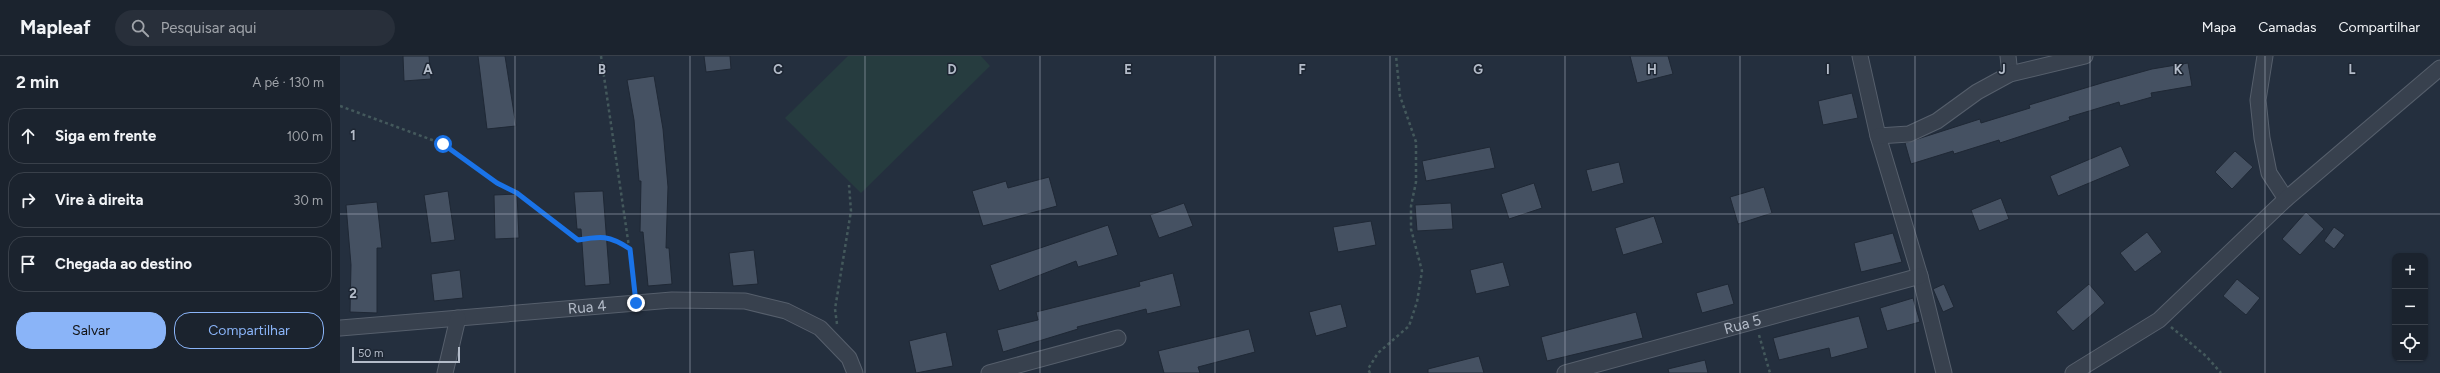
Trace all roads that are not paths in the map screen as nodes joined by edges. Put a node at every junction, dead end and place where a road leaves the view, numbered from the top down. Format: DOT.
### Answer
graph roads {
  1 [pos="1860,56"];
  2 [pos="2008,56"];
  3 [pos="2085,56"];
  4 [pos="2264,56"];
  5 [pos="2440,68"];
  6 [pos="2010,74"];
  7 [pos="1878,136"];
  8 [pos="2286,199"];
  9 [pos="1920,276"];
  10 [pos="458,318"];
  11 [pos="340,328"];
  12 [pos="1118,338"];
  13 [pos="445,373"];
  14 [pos="855,373"];
  15 [pos="989,373"];
  16 [pos="1565,373"];
  17 [pos="1944,373"];
  18 [pos="2073,373"];
  1 -- 7 [label="street"];
  2 -- 6 [label="street"];
  3 -- 6 [label="street"];
  4 -- 8 [label="street"];
  5 -- 8 [label="street"];
  6 -- 7 [label="street"];
  7 -- 9 [label="street"];
  8 -- 18 [label="street"];
  9 -- 16 [label="street, Rua 5"];
  9 -- 17 [label="street"];
  10 -- 11 [label="street, Rua 4"];
  10 -- 13 [label="street"];
  10 -- 14 [label="street, Rua 4"];
  12 -- 15 [label="street"];
}
